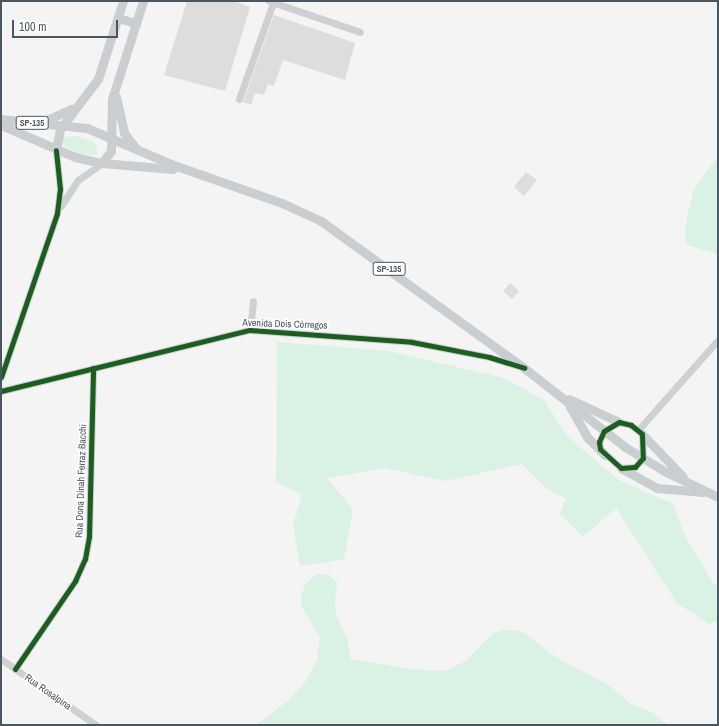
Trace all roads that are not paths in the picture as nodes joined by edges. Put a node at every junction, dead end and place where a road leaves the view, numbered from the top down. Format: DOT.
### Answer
graph roads {
  1 [pos="123,1"];
  2 [pos="143,1"];
  3 [pos="271,2"];
  4 [pos="118,18"];
  5 [pos="136,23"];
  6 [pos="360,32"];
  7 [pos="116,85"];
  8 [pos="239,99"];
  9 [pos="79,104"];
  10 [pos="1,119"];
  11 [pos="31,123"];
  12 [pos="1,124"];
  13 [pos="63,124"];
  14 [pos="111,138"];
  15 [pos="56,150"];
  16 [pos="148,155"];
  17 [pos="102,163"];
  18 [pos="198,174"];
  19 [pos="57,213"];
  20 [pos="252,300"];
  21 [pos="250,330"];
  22 [pos="718,340"];
  23 [pos="93,368"];
  24 [pos="524,368"];
  25 [pos="1,377"];
  26 [pos="1,391"];
  27 [pos="564,399"];
  28 [pos="618,422"];
  29 [pos="604,431"];
  30 [pos="640,432"];
  31 [pos="605,455"];
  32 [pos="643,458"];
  33 [pos="622,468"];
  34 [pos="691,484"];
  35 [pos="714,495"];
  36 [pos="1,659"];
  37 [pos="15,669"];
  38 [pos="96,725"];
  1 -- 4 [label="main road"];
  2 -- 5 [label="main road"];
  3 -- 6 [label="street"];
  3 -- 8 [label="street"];
  4 -- 5 [label="main road"];
  4 -- 9 [label="main road"];
  5 -- 7 [label="main road"];
  7 -- 14 [label="main road"];
  7 -- 16 [label="main road"];
  9 -- 11 [label="main road"];
  9 -- 13 [label="main road"];
  10 -- 11 [label="main road, SP-135"];
  11 -- 13 [label="main road, SP-135"];
  12 -- 15 [label="main road, SP-135"];
  13 -- 14 [label="main road, SP-135"];
  13 -- 15 [label="main road"];
  14 -- 16 [label="main road, SP-135"];
  14 -- 17 [label="main road"];
  15 -- 17 [label="main road, SP-135"];
  15 -- 19 [label="street"];
  16 -- 18 [label="main road, SP-135"];
  17 -- 18 [label="main road, SP-135"];
  17 -- 19 [label="street"];
  18 -- 24 [label="main road, SP-135"];
  19 -- 25 [label="street"];
  20 -- 21 [label="street"];
  21 -- 23 [label="street, Avenida Dois Córregos"];
  21 -- 24 [label="street, Avenida Dois Córregos"];
  22 -- 30 [label="street"];
  23 -- 26 [label="street, Avenida Dois Córregos"];
  23 -- 37 [label="street, Rua Dona Dinah Ferraz Bacchi"];
  24 -- 27 [label="main road, SP-135"];
  27 -- 28 [label="main road"];
  27 -- 29 [label="main road, SP-135"];
  27 -- 31 [label="main road"];
  28 -- 29 [label="street"];
  28 -- 30 [label="street"];
  29 -- 31 [label="street"];
  29 -- 32 [label="main road, SP-135"];
  30 -- 32 [label="street"];
  30 -- 34 [label="main road"];
  31 -- 33 [label="street"];
  32 -- 33 [label="street"];
  32 -- 34 [label="main road, SP-135"];
  33 -- 35 [label="main road"];
  34 -- 35 [label="main road, SP-135"];
  36 -- 37 [label="street, Rua Rosalpina"];
  37 -- 38 [label="street, Rua Rosalpina"];
}
